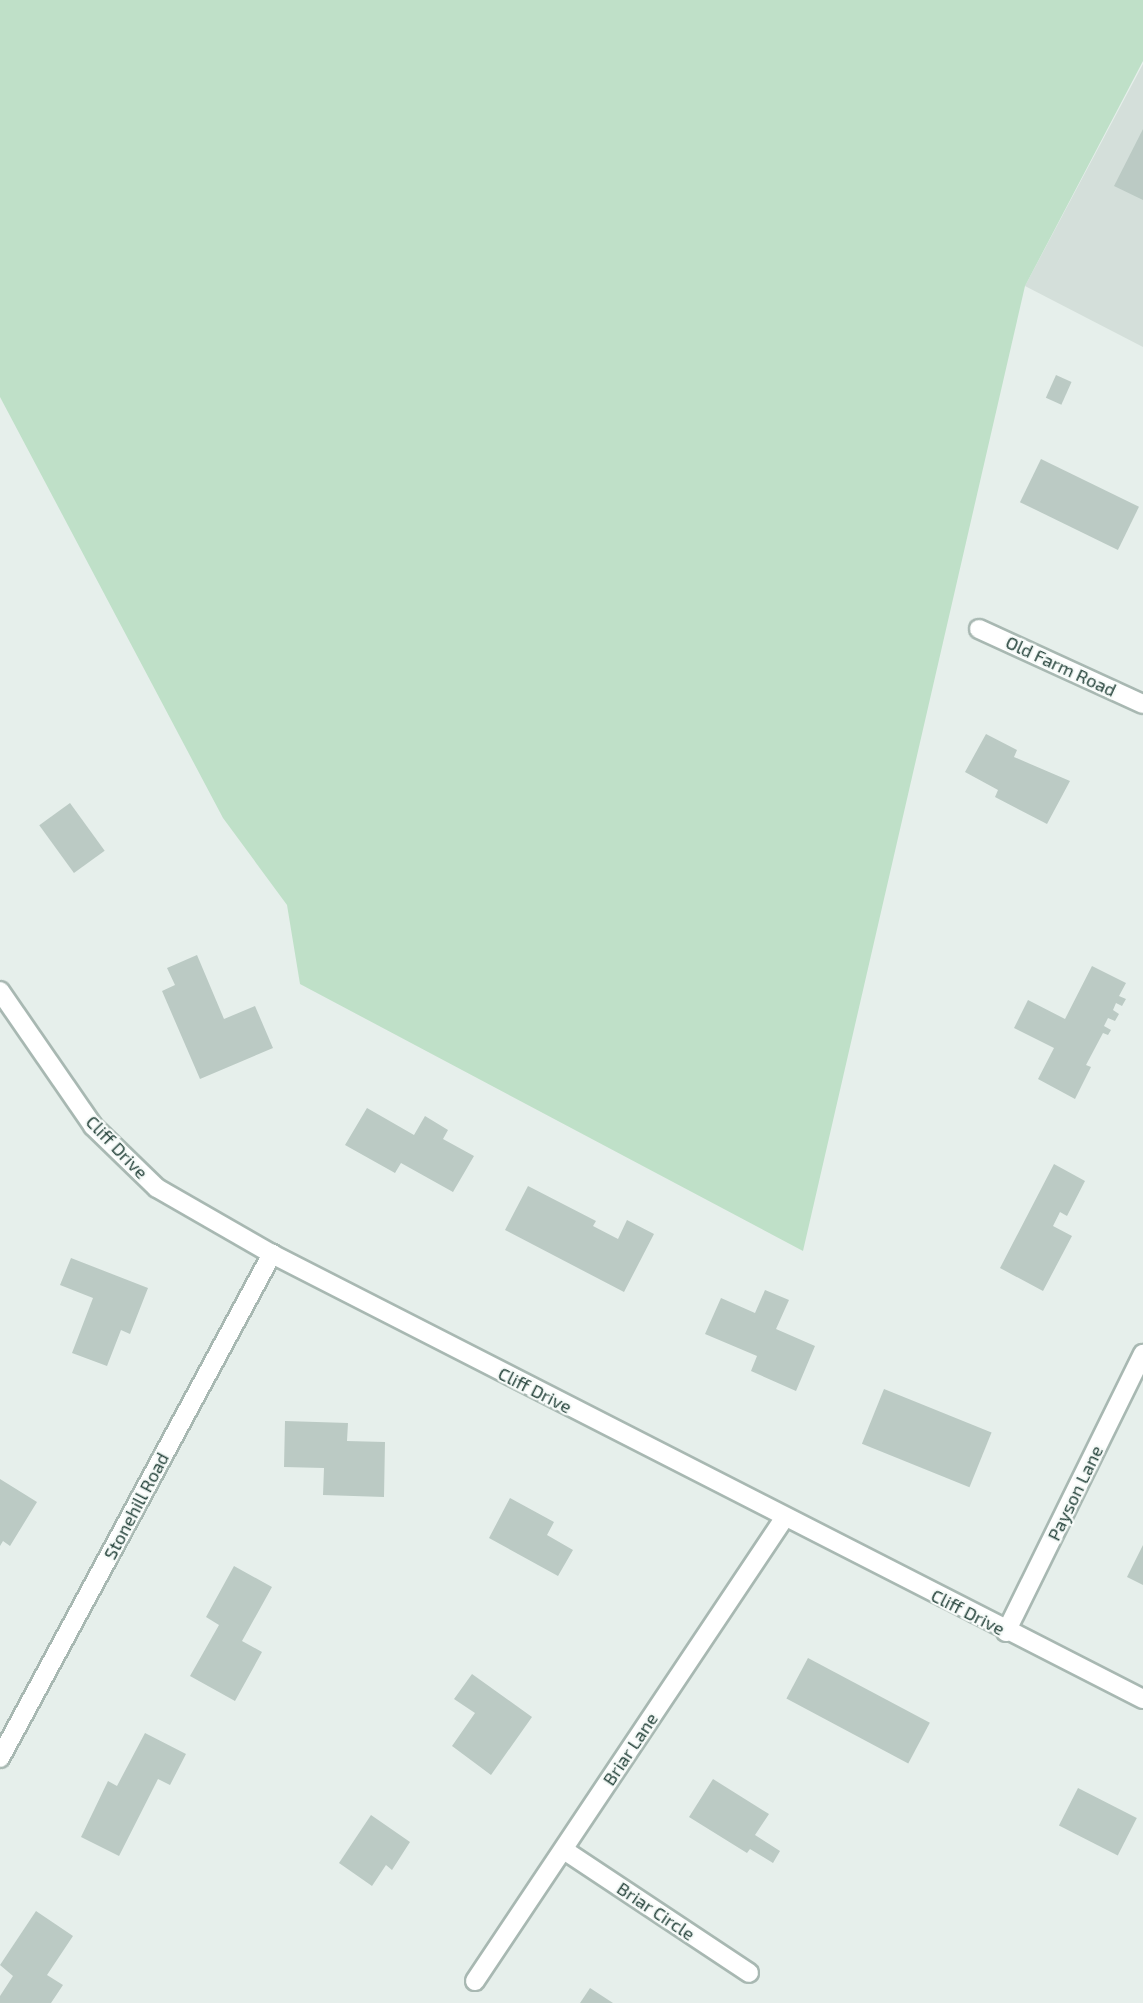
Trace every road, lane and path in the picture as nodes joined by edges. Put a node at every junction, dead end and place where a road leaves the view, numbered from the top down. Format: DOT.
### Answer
graph roads {
  1 [pos="980,629"];
  2 [pos="1143,704"];
  3 [pos="0,991"];
  4 [pos="272,1254"];
  5 [pos="1143,1354"];
  6 [pos="785,1517"];
  7 [pos="1006,1632"];
  8 [pos="1143,1699"];
  9 [pos="0,1758"];
  10 [pos="564,1850"];
  11 [pos="749,1973"];
  12 [pos="475,1981"];
  1 -- 2 [label="street, Old Farm Road"];
  3 -- 4 [label="street, Cliff Drive"];
  4 -- 6 [label="street, Cliff Drive"];
  4 -- 9 [label="street, Stonehill Road"];
  5 -- 7 [label="street, Payson Lane"];
  6 -- 7 [label="street, Cliff Drive"];
  6 -- 10 [label="street, Briar Lane"];
  7 -- 8 [label="street, Cliff Drive"];
  10 -- 11 [label="street, Briar Circle"];
  10 -- 12 [label="street, Briar Lane"];
}
